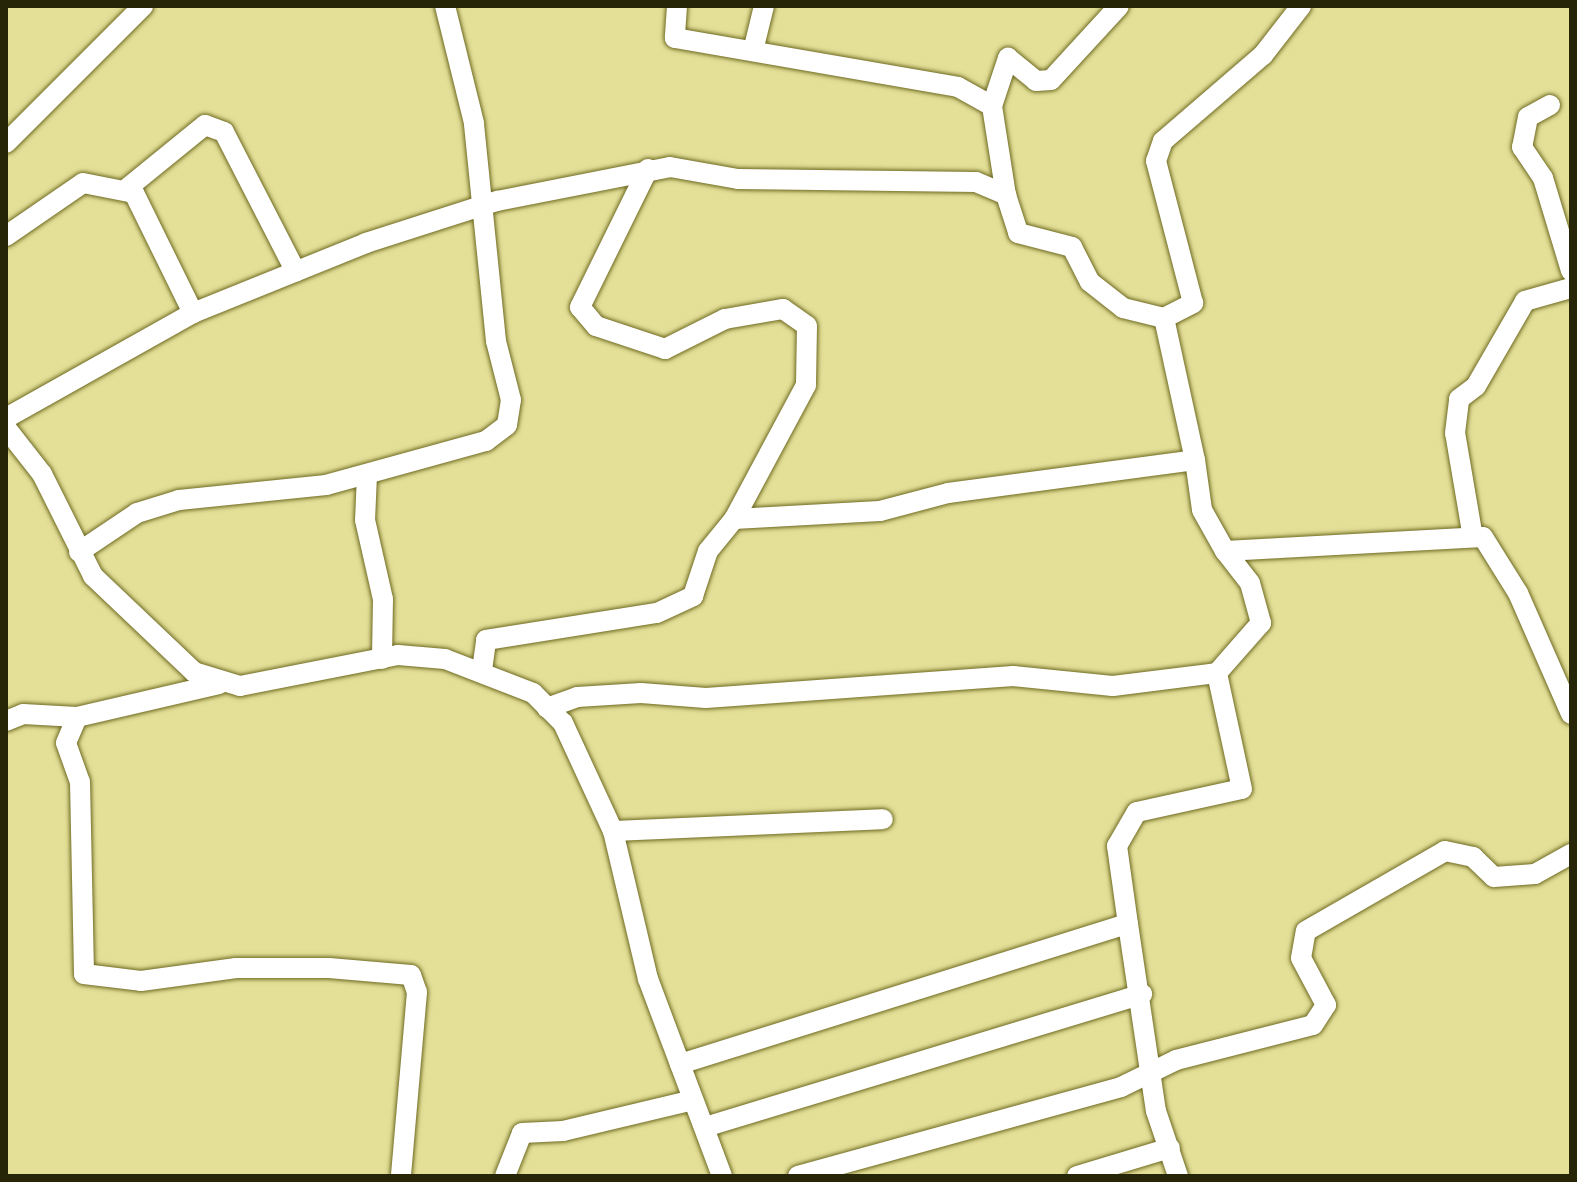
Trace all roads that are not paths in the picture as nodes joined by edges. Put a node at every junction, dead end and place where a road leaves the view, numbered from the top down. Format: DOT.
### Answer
graph roads {
  1 [pos="143,6"];
  2 [pos="445,6"];
  3 [pos="677,6"];
  4 [pos="764,6"];
  5 [pos="1119,6"];
  6 [pos="1301,6"];
  7 [pos="753,51"];
  8 [pos="1550,105"];
  9 [pos="992,106"];
  10 [pos="6,143"];
  11 [pos="648,169"];
  12 [pos="125,190"];
  13 [pos="1006,195"];
  14 [pos="479,207"];
  15 [pos="6,236"];
  16 [pos="1571,271"];
  17 [pos="296,272"];
  18 [pos="1571,288"];
  19 [pos="193,313"];
  20 [pos="1164,318"];
  21 [pos="6,418"];
  22 [pos="6,428"];
  23 [pos="1195,460"];
  24 [pos="367,475"];
  25 [pos="734,519"];
  26 [pos="1472,532"];
  27 [pos="1225,551"];
  28 [pos="79,552"];
  29 [pos="382,659"];
  30 [pos="482,670"];
  31 [pos="1217,673"];
  32 [pos="219,684"];
  33 [pos="547,708"];
  34 [pos="1571,714"];
  35 [pos="77,717"];
  36 [pos="6,721"];
  37 [pos="883,819"];
  38 [pos="613,831"];
  39 [pos="1571,854"];
  40 [pos="1128,924"];
  41 [pos="1142,994"];
  42 [pos="680,1064"];
  43 [pos="1152,1072"];
  44 [pos="693,1100"];
  45 [pos="705,1127"];
  46 [pos="1170,1148"];
  47 [pos="401,1176"];
  48 [pos="505,1176"];
  49 [pos="722,1176"];
  50 [pos="798,1176"];
  51 [pos="1077,1176"];
  52 [pos="1178,1176"];
  1 -- 10 [label="street"];
  2 -- 14 [label="street"];
  3 -- 7 [label="street"];
  4 -- 7 [label="street"];
  5 -- 9 [label="street"];
  6 -- 20 [label="street"];
  7 -- 9 [label="street"];
  8 -- 16 [label="street"];
  9 -- 13 [label="street"];
  11 -- 13 [label="street"];
  11 -- 14 [label="street"];
  11 -- 25 [label="street"];
  12 -- 15 [label="street"];
  12 -- 17 [label="street"];
  12 -- 19 [label="street"];
  13 -- 20 [label="street"];
  14 -- 17 [label="street"];
  14 -- 24 [label="street"];
  17 -- 19 [label="street"];
  18 -- 26 [label="street"];
  19 -- 21 [label="street"];
  20 -- 23 [label="street"];
  22 -- 28 [label="street"];
  23 -- 25 [label="street"];
  23 -- 27 [label="street"];
  24 -- 28 [label="street"];
  24 -- 29 [label="street"];
  25 -- 30 [label="street"];
  26 -- 27 [label="street"];
  26 -- 34 [label="street"];
  27 -- 31 [label="street"];
  28 -- 32 [label="street"];
  29 -- 30 [label="street"];
  29 -- 32 [label="street"];
  30 -- 33 [label="street"];
  31 -- 33 [label="street"];
  31 -- 40 [label="street"];
  32 -- 35 [label="street"];
  33 -- 38 [label="street"];
  35 -- 36 [label="street"];
  35 -- 47 [label="street"];
  37 -- 38 [label="street"];
  38 -- 42 [label="street"];
  39 -- 43 [label="street"];
  40 -- 41 [label="street"];
  40 -- 42 [label="street"];
  41 -- 43 [label="street"];
  41 -- 45 [label="street"];
  42 -- 44 [label="street"];
  43 -- 46 [label="street"];
  43 -- 50 [label="street"];
  44 -- 45 [label="street"];
  44 -- 48 [label="street"];
  45 -- 49 [label="street"];
  46 -- 51 [label="street"];
  46 -- 52 [label="street"];
}
